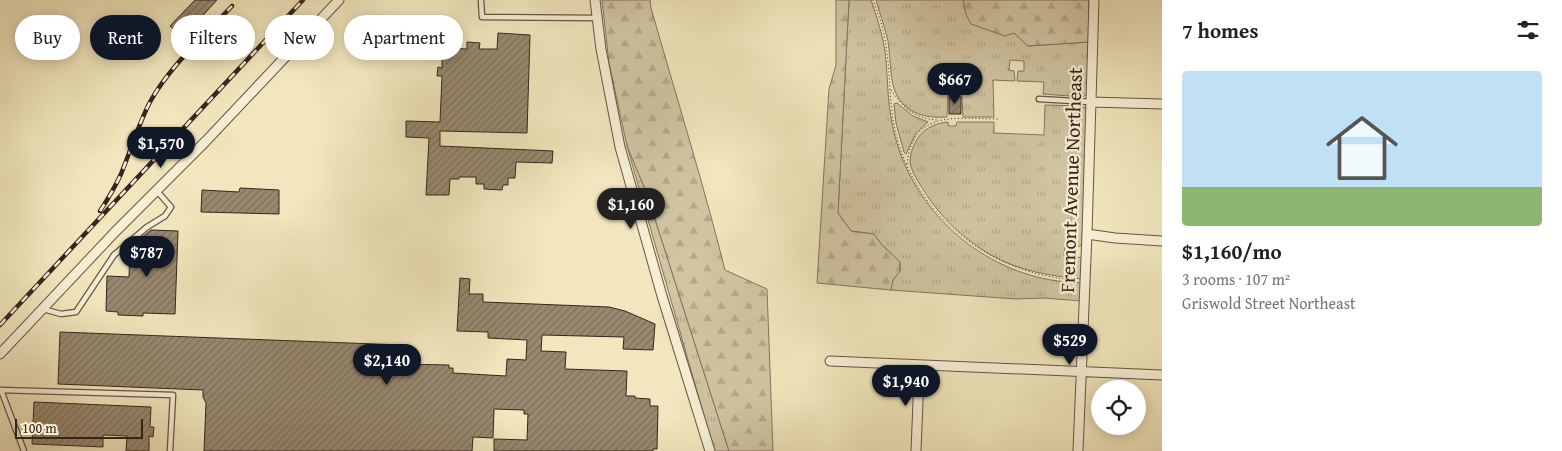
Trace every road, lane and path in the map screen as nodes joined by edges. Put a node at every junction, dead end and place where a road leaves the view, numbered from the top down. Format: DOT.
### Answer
graph roads {
  1 [pos="339,0"];
  2 [pos="481,0"];
  3 [pos="595,0"];
  4 [pos="873,0"];
  5 [pos="1094,0"];
  6 [pos="597,18"];
  7 [pos="890,89"];
  8 [pos="1039,99"];
  9 [pos="1091,102"];
  10 [pos="1162,104"];
  11 [pos="998,119"];
  12 [pos="938,120"];
  13 [pos="907,164"];
  14 [pos="157,190"];
  15 [pos="1087,234"];
  16 [pos="1162,240"];
  17 [pos="1085,281"];
  18 [pos="43,309"];
  19 [pos="0,354"];
  20 [pos="830,361"];
  21 [pos="920,366"];
  22 [pos="1082,372"];
  23 [pos="1162,375"];
  24 [pos="1,390"];
  25 [pos="24,451"];
  26 [pos="170,451"];
  27 [pos="710,451"];
  28 [pos="916,451"];
  29 [pos="1078,451"];
  1 -- 14 [label="street"];
  2 -- 6 [label="lane"];
  3 -- 6 [label="street"];
  4 -- 7 [label="path"];
  5 -- 9 [label="street, Fremont Avenue Northeast"];
  6 -- 27 [label="street"];
  7 -- 12 [label="path"];
  7 -- 13 [label="path"];
  8 -- 9 [label="lane"];
  9 -- 10 [label="street"];
  9 -- 15 [label="street, Fremont Avenue Northeast"];
  11 -- 12 [label="path"];
  12 -- 13 [label="path"];
  13 -- 17 [label="path"];
  14 -- 18 [label="street"];
  14 -- 18 [label="lane"];
  15 -- 16 [label="street"];
  15 -- 17 [label="street, Fremont Avenue Northeast"];
  17 -- 22 [label="street, Fremont Avenue Northeast"];
  18 -- 19 [label="street"];
  20 -- 21 [label="street"];
  21 -- 22 [label="street"];
  21 -- 28 [label="street"];
  22 -- 23 [label="street"];
  22 -- 29 [label="street, Fremont Avenue Northeast"];
  24 -- 25 [label="lane"];
  24 -- 26 [label="lane"];
}
